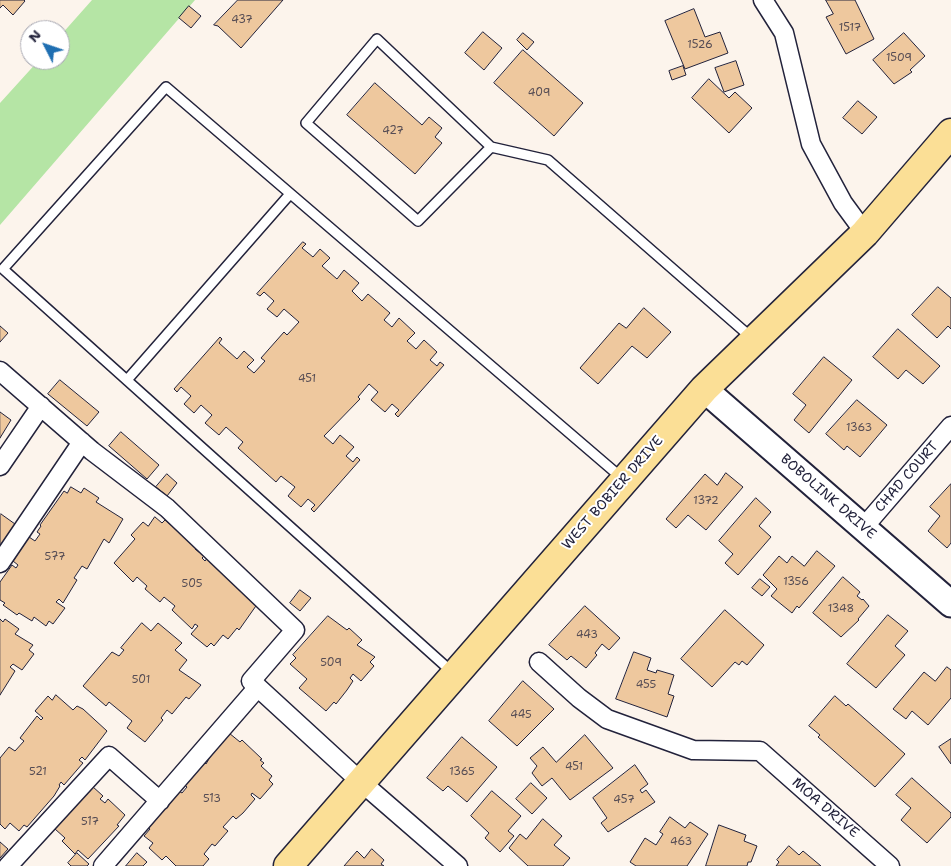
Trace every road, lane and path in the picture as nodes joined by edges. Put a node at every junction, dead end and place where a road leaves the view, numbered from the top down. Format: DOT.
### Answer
graph roads {
  1 [pos="763,0"];
  2 [pos="951,133"];
  3 [pos="491,147"];
  4 [pos="290,194"];
  5 [pos="865,233"];
  6 [pos="755,341"];
  7 [pos="0,371"];
  8 [pos="127,380"];
  9 [pos="704,389"];
  10 [pos="41,406"];
  11 [pos="951,426"];
  12 [pos="82,442"];
  13 [pos="0,466"];
  14 [pos="624,480"];
  15 [pos="863,528"];
  16 [pos="0,563"];
  17 [pos="951,604"];
  18 [pos="539,662"];
  19 [pos="454,674"];
  20 [pos="258,687"];
  21 [pos="360,781"];
  22 [pos="160,800"];
  23 [pos="8,866"];
  24 [pos="104,866"];
  25 [pos="288,866"];
  26 [pos="458,866"];
  27 [pos="890,866"];
  1 -- 5 [label="street"];
  2 -- 5 [label="main road, WEST BOBIER DRIVE"];
  3 -- 3 [label="lane"];
  3 -- 6 [label="lane"];
  4 -- 8 [label="lane"];
  4 -- 8 [label="lane"];
  4 -- 14 [label="lane"];
  5 -- 6 [label="main road, WEST BOBIER DRIVE"];
  6 -- 9 [label="main road, WEST BOBIER DRIVE"];
  7 -- 10 [label="street"];
  8 -- 19 [label="lane"];
  9 -- 14 [label="main road, WEST BOBIER DRIVE"];
  9 -- 15 [label="street, BOBOLINK DRIVE"];
  10 -- 12 [label="street"];
  10 -- 13 [label="street"];
  11 -- 15 [label="street, CHAD COURT"];
  12 -- 16 [label="street"];
  12 -- 20 [label="street"];
  14 -- 19 [label="main road, WEST BOBIER DRIVE"];
  15 -- 17 [label="street, BOBOLINK DRIVE"];
  18 -- 27 [label="street, MOA DRIVE"];
  19 -- 21 [label="main road, WEST BOBIER DRIVE"];
  20 -- 21 [label="street"];
  20 -- 22 [label="street"];
  21 -- 25 [label="main road, WEST BOBIER DRIVE"];
  21 -- 26 [label="street"];
  22 -- 23 [label="street"];
  22 -- 24 [label="street"];
}
